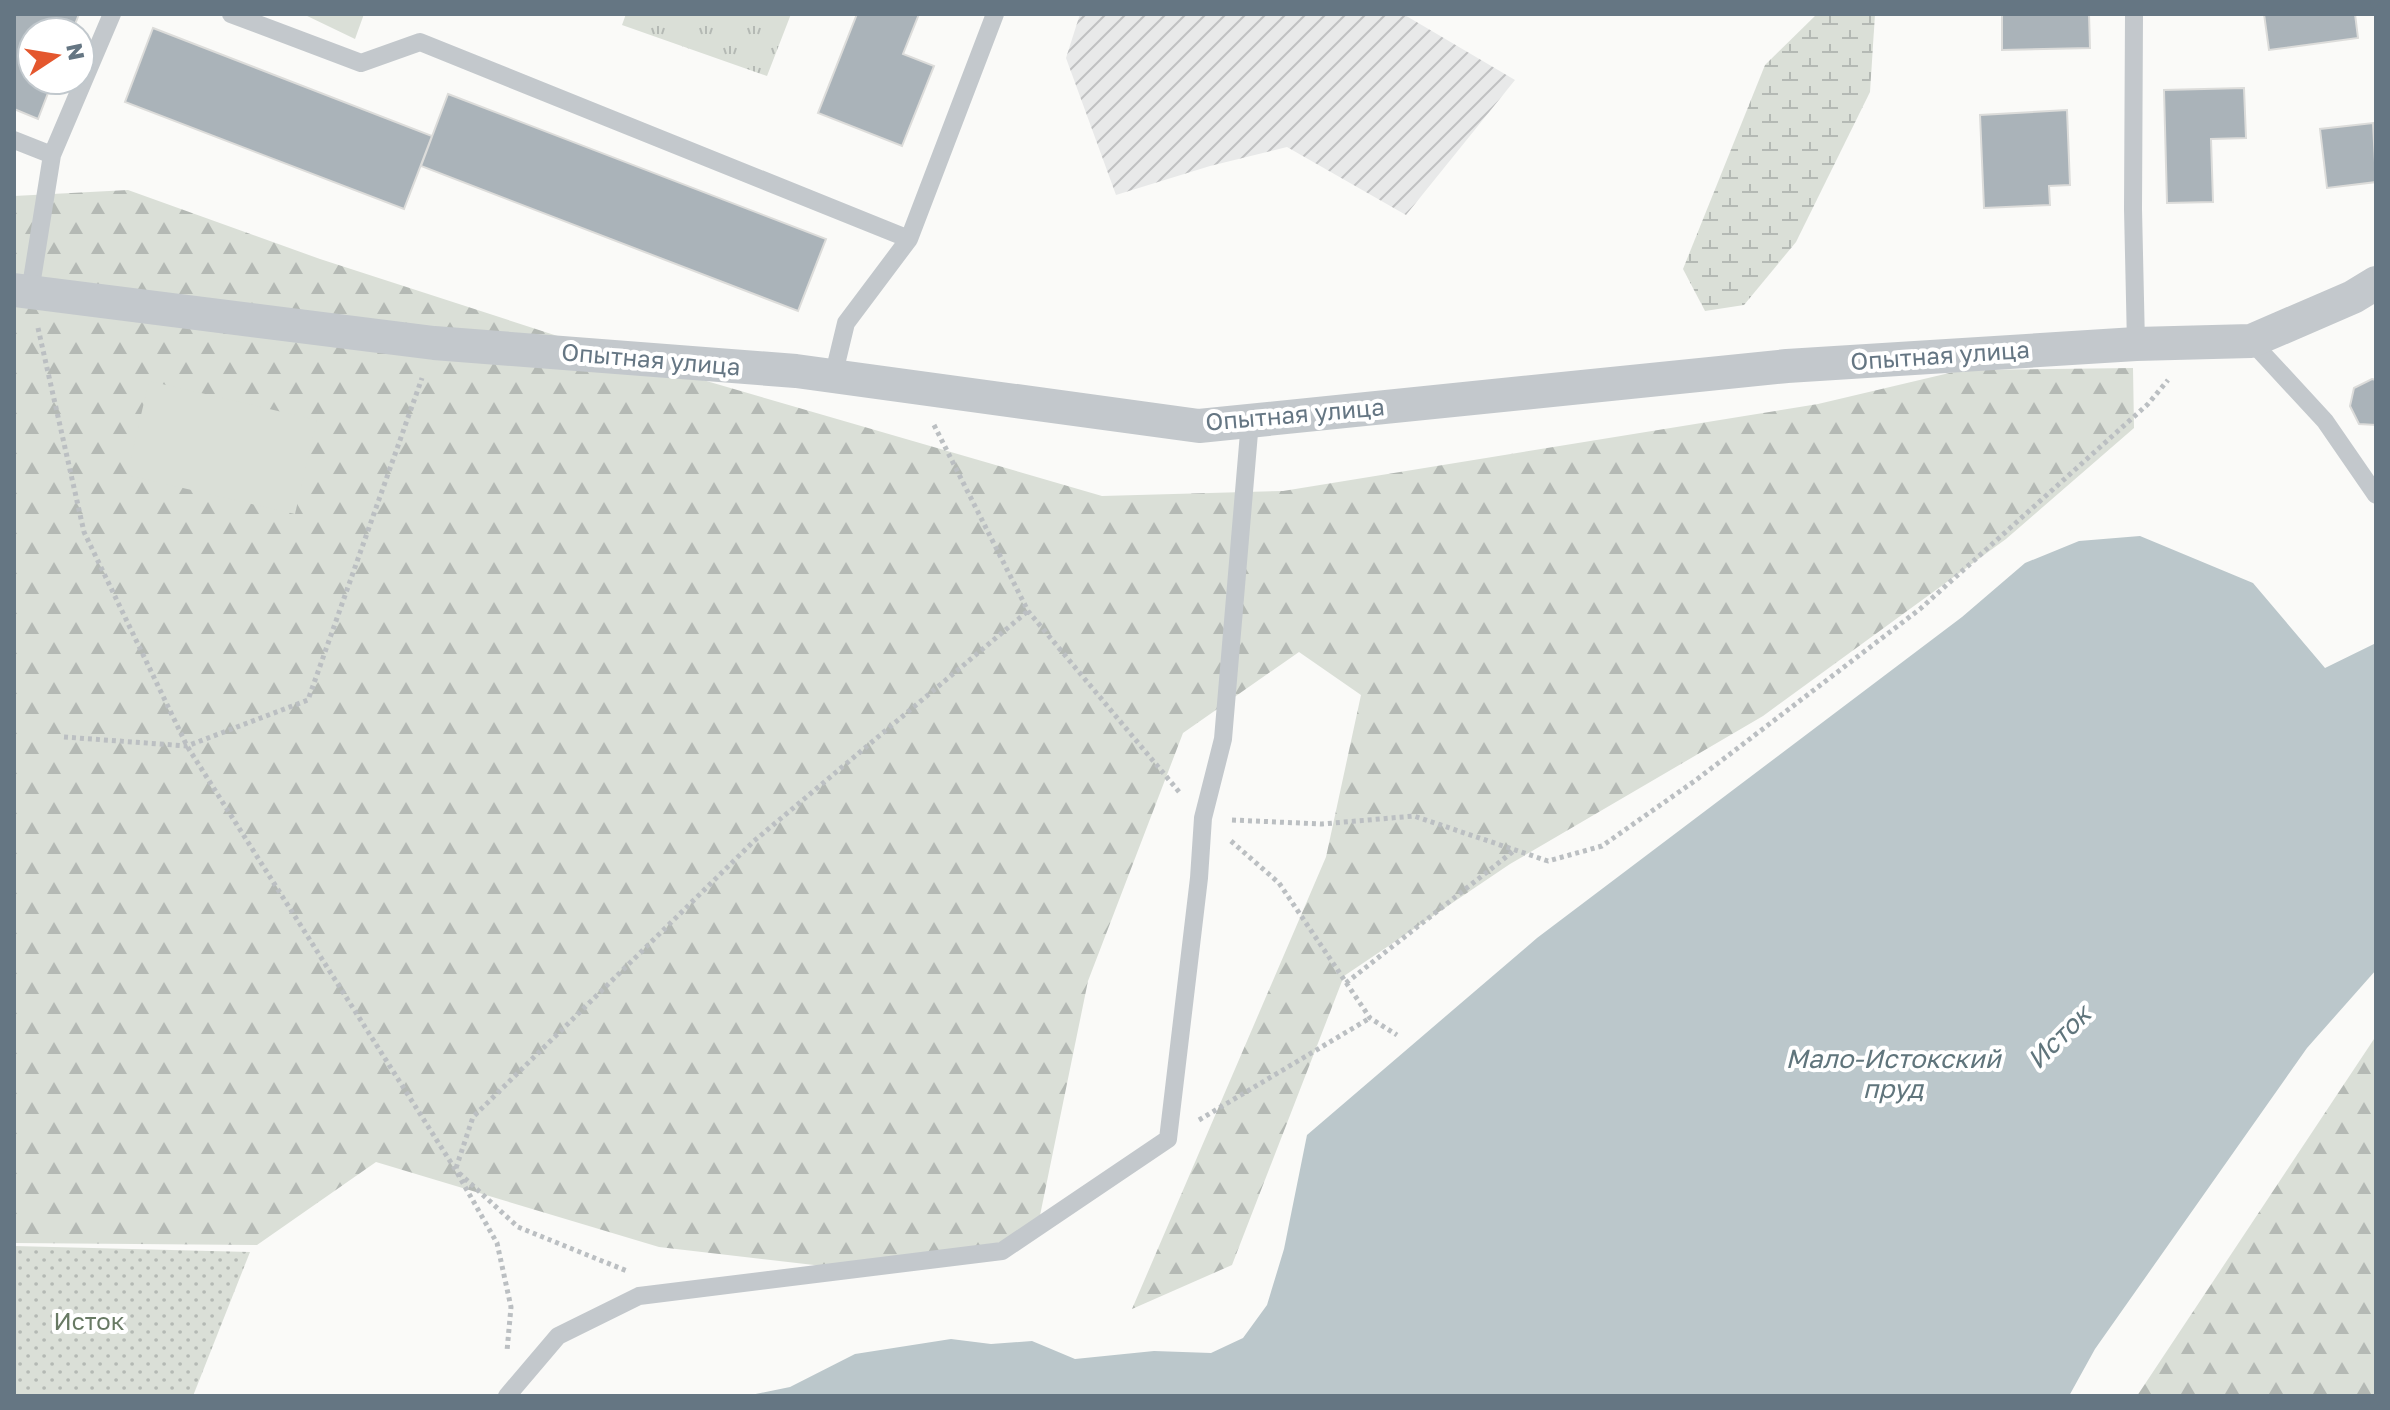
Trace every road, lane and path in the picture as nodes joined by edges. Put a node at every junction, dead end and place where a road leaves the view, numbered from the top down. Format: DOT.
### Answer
graph roads {
  1 [pos="112,14"];
  2 [pos="231,14"];
  3 [pos="995,14"];
  4 [pos="2134,14"];
  5 [pos="14,140"];
  6 [pos="52,155"];
  7 [pos="909,239"];
  8 [pos="2376,283"];
  9 [pos="22,291"];
  10 [pos="2251,341"];
  11 [pos="2198,342"];
  12 [pos="434,343"];
  13 [pos="2136,344"];
  14 [pos="833,377"];
  15 [pos="916,388"];
  16 [pos="1250,421"];
  17 [pos="2376,495"];
  18 [pos="1028,611"];
  19 [pos="64,737"];
  20 [pos="187,746"];
  21 [pos="1203,818"];
  22 [pos="1516,850"];
  23 [pos="1346,983"];
  24 [pos="1370,1018"];
  25 [pos="1397,1035"];
  26 [pos="1168,1139"];
  27 [pos="455,1169"];
  28 [pos="639,1296"];
  29 [pos="506,1366"];
  30 [pos="507,1396"];
  1 -- 6 [label="lane"];
  2 -- 7 [label="lane"];
  3 -- 7 [label="lane"];
  4 -- 13 [label="lane"];
  5 -- 6 [label="lane"];
  6 -- 9 [label="lane"];
  7 -- 14 [label="lane"];
  8 -- 10 [label="street, Опытная улица"];
  9 -- 12 [label="street, Опытная улица"];
  9 -- 20 [label="path"];
  10 -- 11 [label="street, Опытная улица"];
  10 -- 17 [label="lane"];
  11 -- 13 [label="street, Опытная улица"];
  11 -- 22 [label="path"];
  12 -- 14 [label="street, Опытная улица"];
  12 -- 20 [label="path"];
  13 -- 16 [label="street, Опытная улица"];
  14 -- 15 [label="street, Опытная улица"];
  15 -- 16 [label="street, Опытная улица"];
  15 -- 18 [label="path"];
  16 -- 21 [label="lane"];
  18 -- 21 [label="path"];
  18 -- 27 [label="path"];
  19 -- 20 [label="path"];
  20 -- 27 [label="path"];
  21 -- 22 [label="path"];
  21 -- 23 [label="path"];
  21 -- 26 [label="lane"];
  22 -- 23 [label="path"];
  23 -- 24 [label="path"];
  24 -- 25 [label="path"];
  24 -- 26 [label="path"];
  26 -- 28 [label="lane"];
  27 -- 28 [label="path"];
  27 -- 29 [label="path"];
  28 -- 30 [label="lane"];
}
